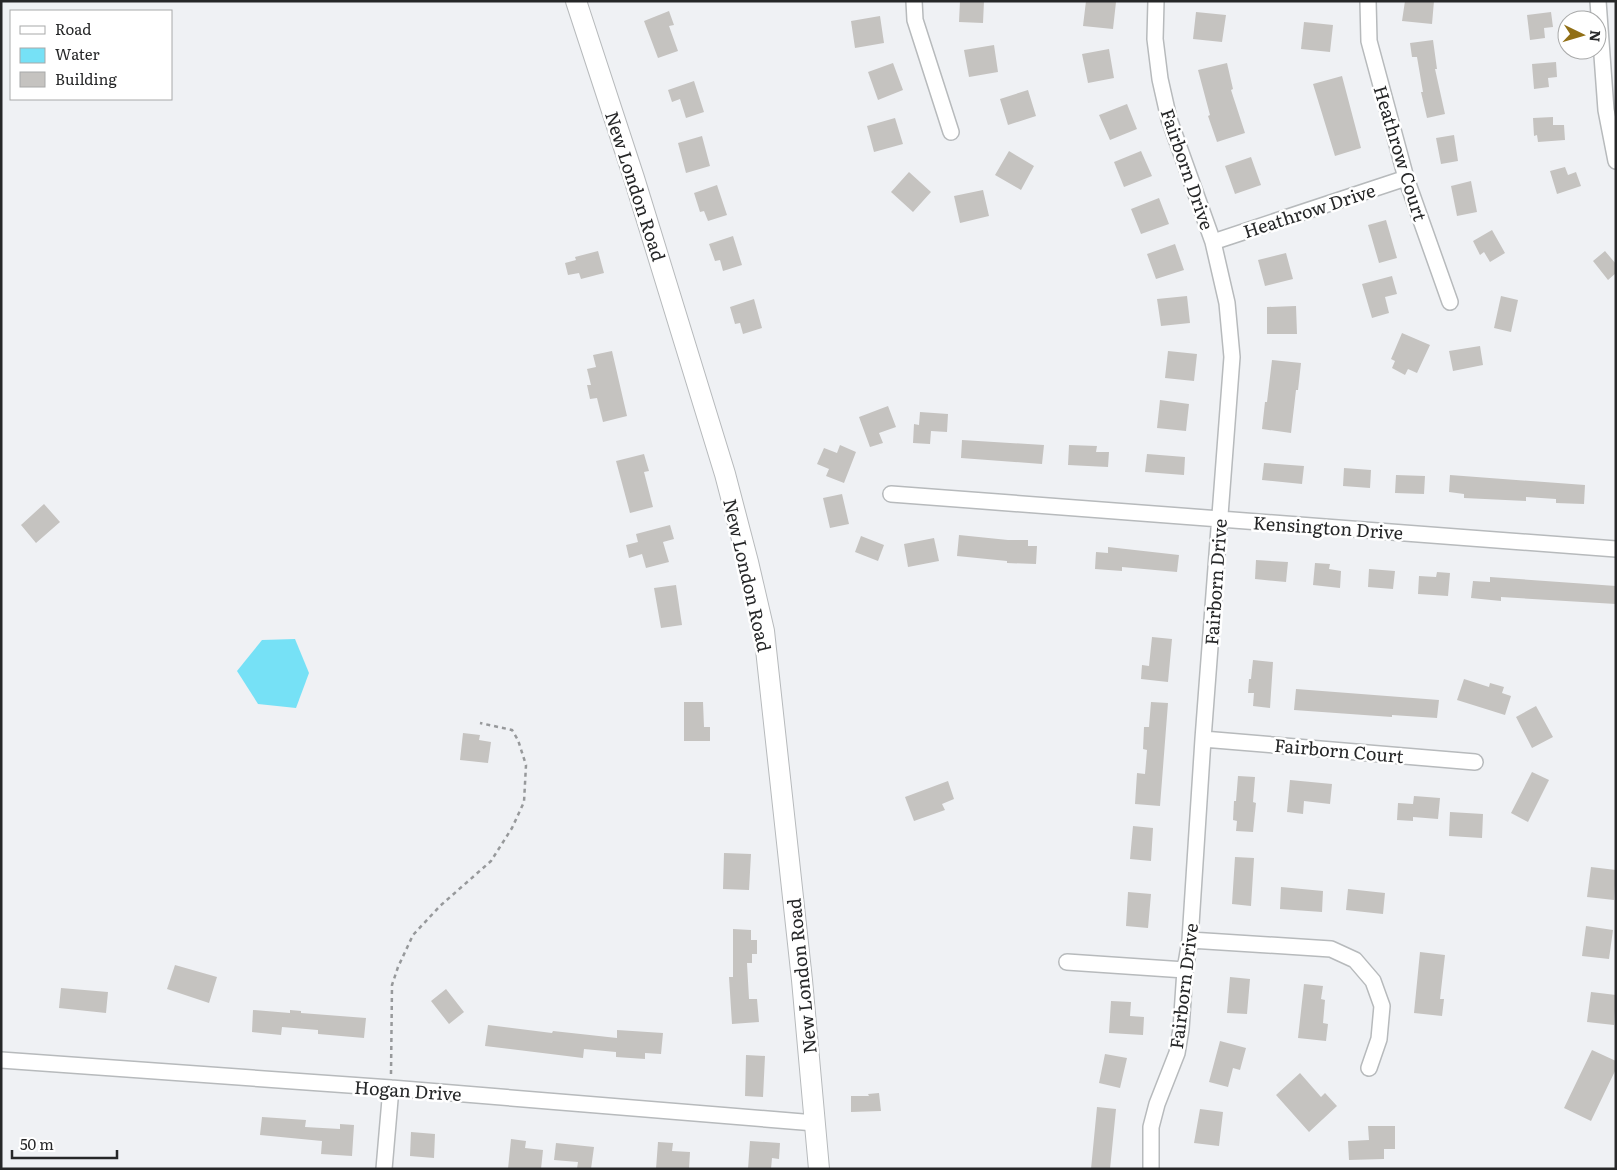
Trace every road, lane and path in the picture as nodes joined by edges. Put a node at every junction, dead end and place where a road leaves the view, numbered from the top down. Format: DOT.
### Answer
graph roads {
  1 [pos="576,1"];
  2 [pos="914,1"];
  3 [pos="1156,1"];
  4 [pos="1368,1"];
  5 [pos="1598,1"];
  6 [pos="951,132"];
  7 [pos="1616,161"];
  8 [pos="1406,178"];
  9 [pos="1213,242"];
  10 [pos="1450,302"];
  11 [pos="891,494"];
  12 [pos="1219,518"];
  13 [pos="1616,549"];
  14 [pos="480,723"];
  15 [pos="1203,739"];
  16 [pos="1476,762"];
  17 [pos="1190,940"];
  18 [pos="1067,962"];
  19 [pos="1185,970"];
  20 [pos="1,1060"];
  21 [pos="1369,1068"];
  22 [pos="391,1088"];
  23 [pos="814,1123"];
  24 [pos="384,1169"];
  25 [pos="819,1169"];
  26 [pos="1152,1169"];
  1 -- 23 [label="street, New London Road"];
  2 -- 6 [label="street"];
  3 -- 9 [label="street, Fairborn Drive"];
  4 -- 8 [label="street, Heathrow Court"];
  5 -- 7 [label="street"];
  8 -- 9 [label="street, Heathrow Drive"];
  8 -- 10 [label="street, Heathrow Court"];
  9 -- 12 [label="street, Fairborn Drive"];
  11 -- 12 [label="street, Kensington Drive"];
  12 -- 13 [label="street, Kensington Drive"];
  12 -- 15 [label="street, Fairborn Drive"];
  14 -- 22 [label="path"];
  15 -- 16 [label="street, Fairborn Court"];
  15 -- 17 [label="street, Fairborn Drive"];
  17 -- 19 [label="street, Fairborn Drive"];
  17 -- 21 [label="street"];
  18 -- 19 [label="street"];
  19 -- 26 [label="street, Fairborn Drive"];
  20 -- 22 [label="street, Hogan Drive"];
  22 -- 23 [label="street, Hogan Drive"];
  22 -- 24 [label="street"];
  23 -- 25 [label="street, New London Road"];
}
